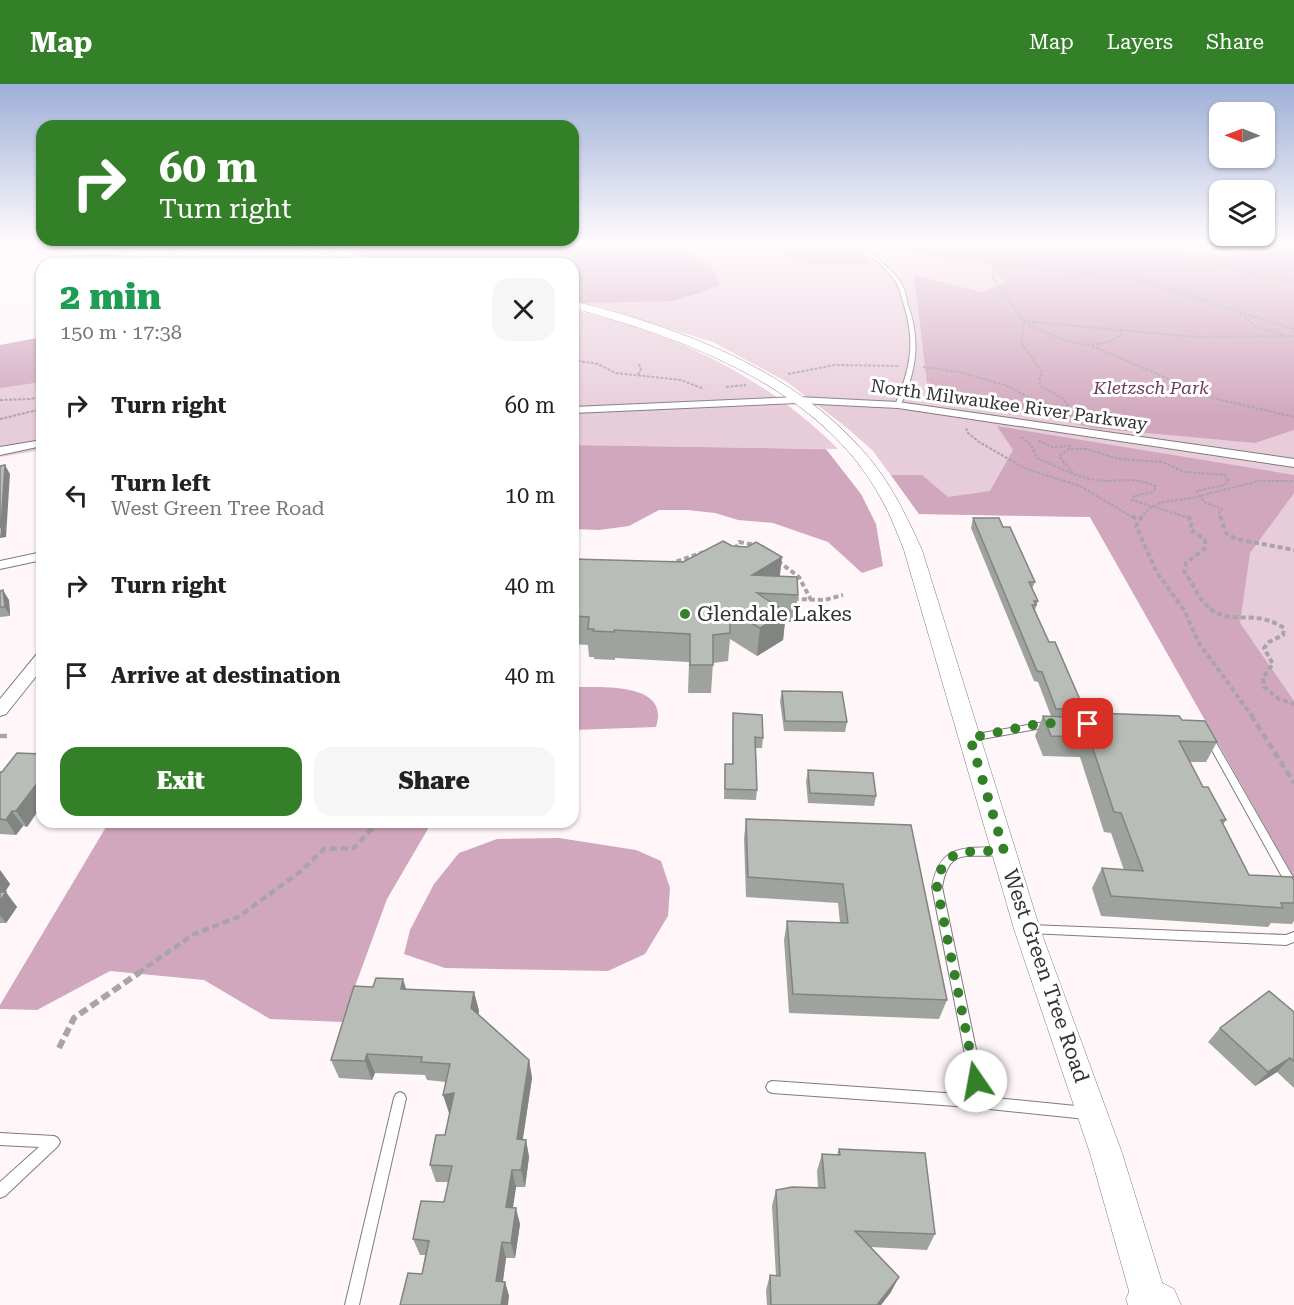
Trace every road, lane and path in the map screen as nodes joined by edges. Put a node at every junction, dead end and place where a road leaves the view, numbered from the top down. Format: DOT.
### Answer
graph roads {
  1 [pos="906,302"];
  2 [pos="1010,302"];
  3 [pos="1205,302"];
  4 [pos="579,306"];
  5 [pos="1239,313"];
  6 [pos="1023,321"];
  7 [pos="1121,329"];
  8 [pos="1294,329"];
  9 [pos="1293,336"];
  10 [pos="1090,345"];
  11 [pos="579,361"];
  12 [pos="639,364"];
  13 [pos="903,366"];
  14 [pos="921,367"];
  15 [pos="638,375"];
  16 [pos="780,376"];
  17 [pos="705,390"];
  18 [pos="36,398"];
  19 [pos="0,400"];
  20 [pos="798,400"];
  21 [pos="898,405"];
  22 [pos="36,410"];
  23 [pos="579,410"];
  24 [pos="1071,410"];
  25 [pos="966,415"];
  26 [pos="1294,417"];
  27 [pos="0,419"];
  28 [pos="1101,419"];
  29 [pos="1020,437"];
  30 [pos="36,444"];
  31 [pos="0,451"];
  32 [pos="1294,463"];
  33 [pos="1076,476"];
  34 [pos="1294,481"];
  35 [pos="1199,496"];
  36 [pos="1151,507"];
  37 [pos="1138,520"];
  38 [pos="763,547"];
  39 [pos="715,549"];
  40 [pos="728,549"];
  41 [pos="1294,550"];
  42 [pos="36,557"];
  43 [pos="773,559"];
  44 [pos="0,565"];
  45 [pos="660,568"];
  46 [pos="843,595"];
  47 [pos="788,596"];
  48 [pos="811,600"];
  49 [pos="36,666"];
  50 [pos="1294,704"];
  51 [pos="0,710"];
  52 [pos="1065,724"];
  53 [pos="1200,735"];
  54 [pos="0,736"];
  55 [pos="7,736"];
  56 [pos="970,738"];
  57 [pos="1294,783"];
  58 [pos="372,828"];
  59 [pos="1004,851"];
  60 [pos="1294,888"];
  61 [pos="1027,929"];
  62 [pos="1294,937"];
  63 [pos="59,1048"];
  64 [pos="772,1087"];
  65 [pos="400,1098"];
  66 [pos="981,1102"];
  67 [pos="1092,1113"];
  68 [pos="0,1140"];
  69 [pos="0,1191"];
  70 [pos="1153,1303"];
  71 [pos="352,1305"];
  1 -- 21 [label="lane"];
  2 -- 6 [label="path"];
  3 -- 5 [label="path"];
  4 -- 20 [label="street, West Green Tree Road"];
  5 -- 8 [label="path"];
  5 -- 9 [label="path"];
  6 -- 7 [label="path"];
  6 -- 10 [label="path"];
  6 -- 24 [label="path"];
  7 -- 9 [label="path"];
  7 -- 10 [label="path"];
  10 -- 26 [label="path"];
  11 -- 15 [label="path"];
  12 -- 15 [label="path"];
  13 -- 16 [label="path"];
  14 -- 24 [label="path"];
  15 -- 17 [label="path"];
  18 -- 19 [label="path"];
  20 -- 21 [label="street, North Milwaukee River Parkway"];
  20 -- 23 [label="street, North Milwaukee River Parkway"];
  20 -- 56 [label="street, West Green Tree Road"];
  21 -- 25 [label="street, North Milwaukee River Parkway"];
  22 -- 27 [label="path"];
  24 -- 28 [label="path"];
  25 -- 32 [label="street, North Milwaukee River Parkway"];
  25 -- 37 [label="path"];
  29 -- 33 [label="path"];
  30 -- 31 [label="street"];
  33 -- 35 [label="path"];
  33 -- 36 [label="path"];
  34 -- 35 [label="path"];
  35 -- 36 [label="path"];
  35 -- 41 [label="path"];
  36 -- 37 [label="path"];
  36 -- 50 [label="path"];
  37 -- 57 [label="path"];
  38 -- 40 [label="path"];
  39 -- 45 [label="path"];
  42 -- 44 [label="street"];
  43 -- 48 [label="path"];
  46 -- 48 [label="path"];
  47 -- 48 [label="path"];
  49 -- 51 [label="street"];
  52 -- 56 [label="lane"];
  53 -- 60 [label="lane"];
  54 -- 55 [label="path"];
  56 -- 59 [label="street, West Green Tree Road"];
  58 -- 63 [label="path"];
  59 -- 61 [label="street, West Green Tree Road"];
  59 -- 66 [label="lane"];
  61 -- 62 [label="lane"];
  61 -- 67 [label="street, West Green Tree Road"];
  64 -- 66 [label="lane"];
  65 -- 71 [label="lane"];
  66 -- 67 [label="lane"];
  67 -- 70 [label="street, West Green Tree Road"];
  68 -- 69 [label="lane"];
}
